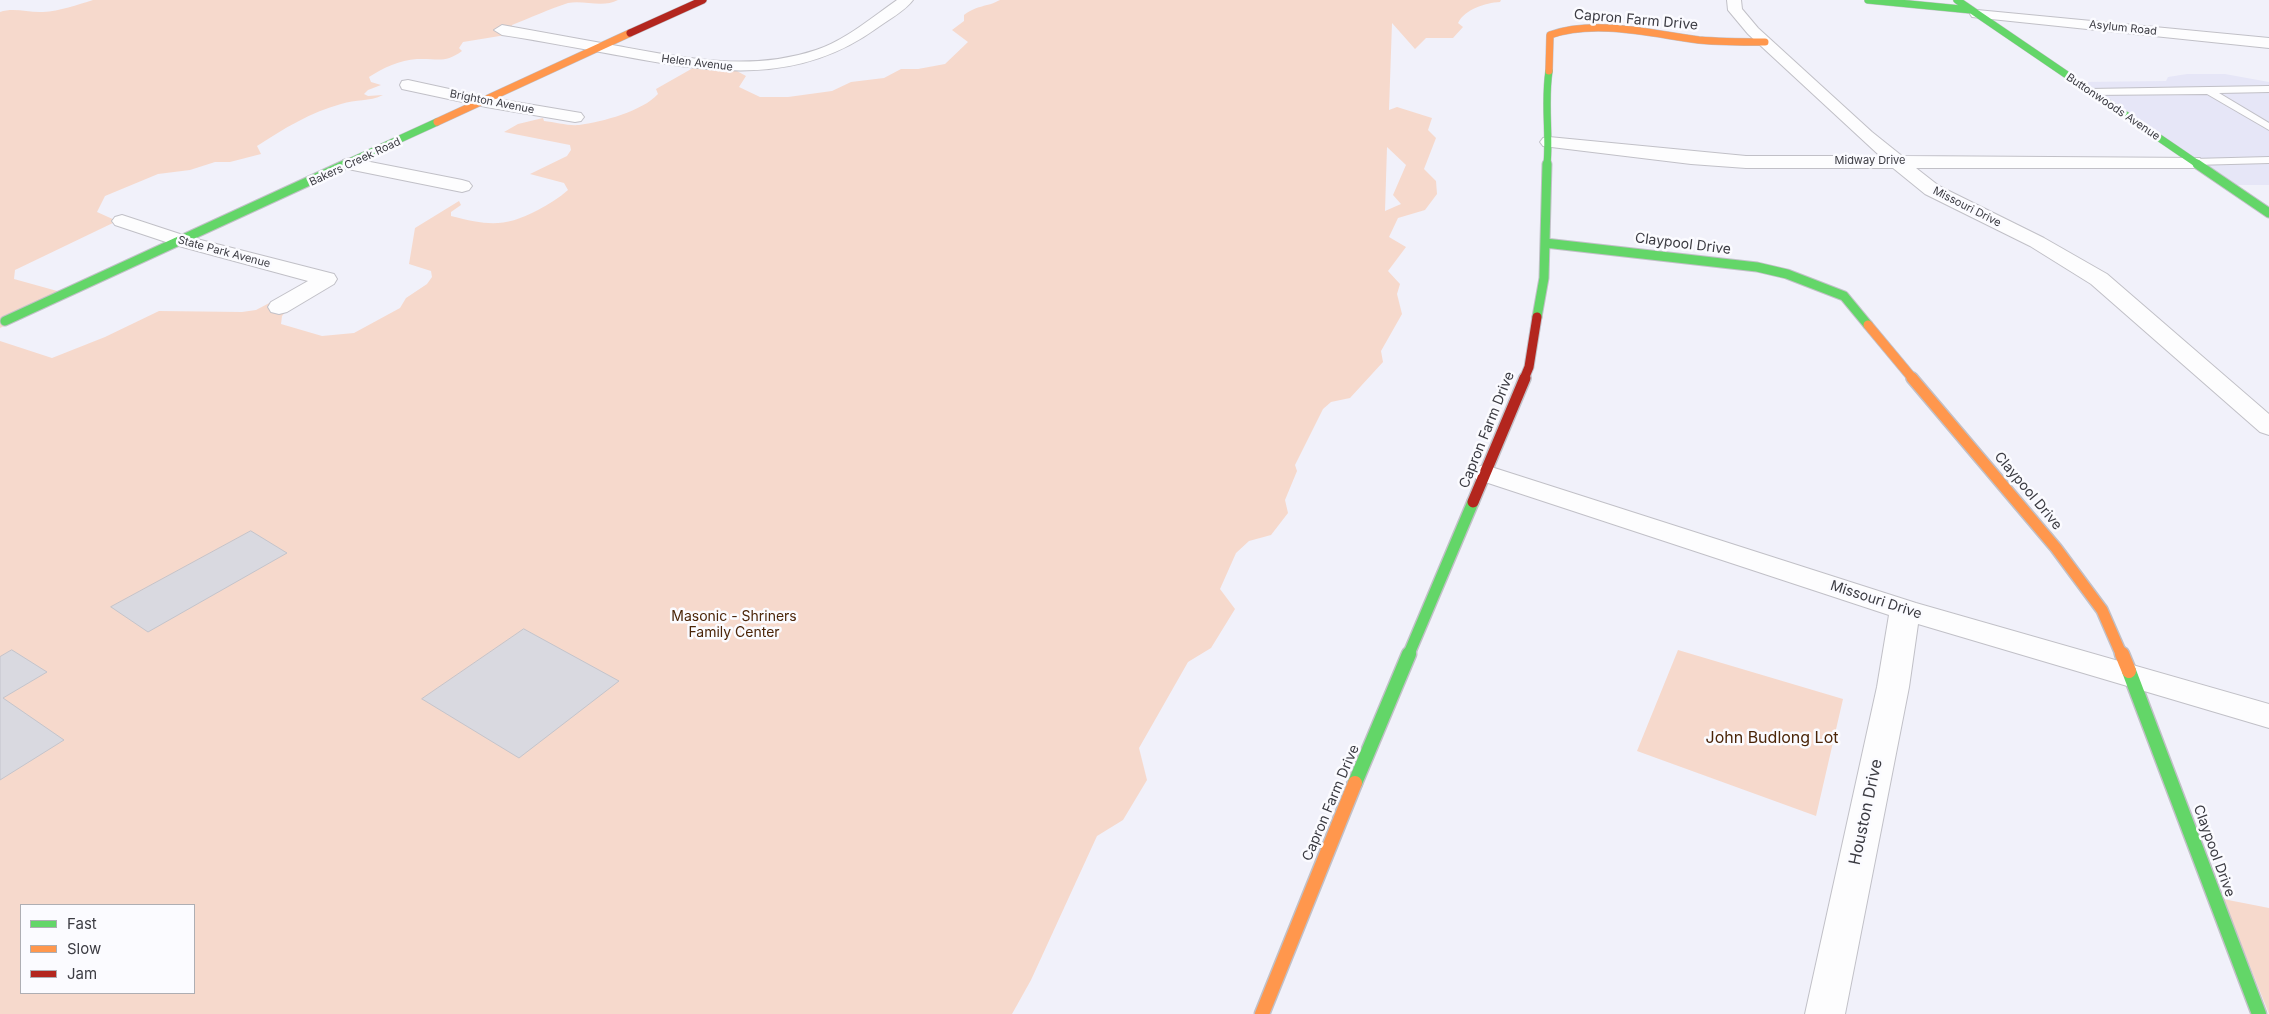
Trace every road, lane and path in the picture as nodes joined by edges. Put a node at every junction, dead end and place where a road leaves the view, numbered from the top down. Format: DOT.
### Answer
graph roads {
  1 [pos="703,0"];
  2 [pos="906,0"];
  3 [pos="1734,0"];
  4 [pos="1868,0"];
  5 [pos="1957,0"];
  6 [pos="1974,12"];
  7 [pos="502,30"];
  8 [pos="1766,42"];
  9 [pos="2269,43"];
  10 [pos="603,48"];
  11 [pos="408,85"];
  12 [pos="2269,89"];
  13 [pos="2209,91"];
  14 [pos="2089,92"];
  15 [pos="486,102"];
  16 [pos="575,117"];
  17 [pos="2269,127"];
  18 [pos="1549,142"];
  19 [pos="2269,160"];
  20 [pos="1896,161"];
  21 [pos="2193,162"];
  22 [pos="350,164"];
  23 [pos="462,186"];
  24 [pos="2269,213"];
  25 [pos="122,221"];
  26 [pos="182,241"];
  27 [pos="1545,243"];
  28 [pos="279,307"];
  29 [pos="5,321"];
  30 [pos="2269,427"];
  31 [pos="1485,473"];
  32 [pos="1905,610"];
  33 [pos="2132,678"];
  34 [pos="2269,716"];
  35 [pos="1262,1014"];
  36 [pos="1825,1014"];
  37 [pos="2259,1014"];
  1 -- 10 [label="street, Bakers Creek Road"];
  2 -- 10 [label="street, Helen Avenue"];
  3 -- 8 [label="street, Missouri Drive"];
  4 -- 6 [label="street"];
  5 -- 6 [label="street, Buttonwoods Avenue"];
  6 -- 9 [label="street, Asylum Road"];
  6 -- 14 [label="street, Buttonwoods Avenue"];
  7 -- 10 [label="street, Helen Avenue"];
  8 -- 18 [label="street, Capron Farm Drive"];
  8 -- 20 [label="street, Missouri Drive"];
  10 -- 15 [label="street, Bakers Creek Road"];
  11 -- 15 [label="street, Brighton Avenue"];
  12 -- 13 [label="lane"];
  13 -- 14 [label="lane"];
  13 -- 17 [label="lane"];
  14 -- 21 [label="street, Buttonwoods Avenue"];
  15 -- 16 [label="street, Brighton Avenue"];
  15 -- 22 [label="street, Bakers Creek Road"];
  18 -- 20 [label="street, Midway Drive"];
  18 -- 27 [label="street, Capron Farm Drive"];
  19 -- 21 [label="lane"];
  20 -- 21 [label="street, Midway Drive"];
  20 -- 30 [label="street, Missouri Drive"];
  21 -- 24 [label="street, Buttonwoods Avenue"];
  22 -- 23 [label="street"];
  22 -- 26 [label="street, Bakers Creek Road"];
  25 -- 26 [label="street, State Park Avenue"];
  26 -- 28 [label="street, State Park Avenue"];
  26 -- 29 [label="street, Bakers Creek Road"];
  27 -- 31 [label="street, Capron Farm Drive"];
  27 -- 33 [label="street, Claypool Drive"];
  31 -- 32 [label="street, Missouri Drive"];
  31 -- 35 [label="street, Capron Farm Drive"];
  32 -- 33 [label="street, Missouri Drive"];
  32 -- 36 [label="street, Houston Drive"];
  33 -- 34 [label="street, Missouri Drive"];
  33 -- 37 [label="street, Claypool Drive"];
}
